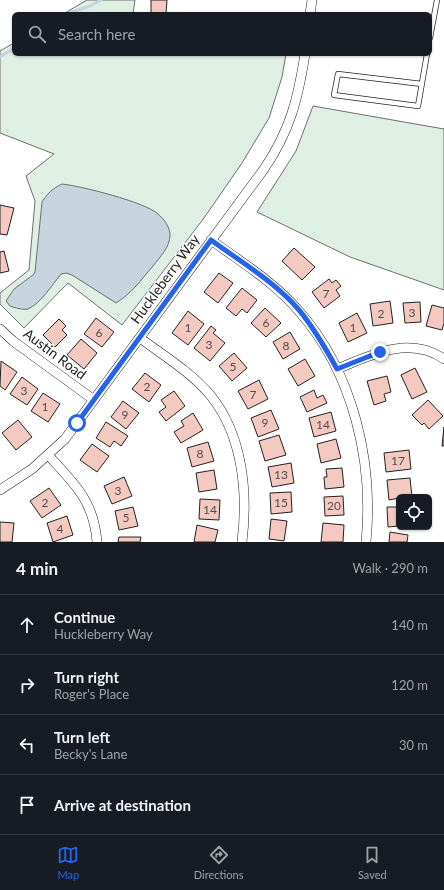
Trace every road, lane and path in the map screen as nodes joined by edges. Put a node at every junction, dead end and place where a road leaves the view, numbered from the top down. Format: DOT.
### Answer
graph roads {
  1 [pos="312,0"];
  2 [pos="437,0"];
  3 [pos="310,12"];
  4 [pos="432,27"];
  5 [pos="305,56"];
  6 [pos="427,56"];
  7 [pos="422,84"];
  8 [pos="211,240"];
  9 [pos="0,328"];
  10 [pos="140,338"];
  11 [pos="444,359"];
  12 [pos="337,369"];
  13 [pos="94,400"];
  14 [pos="48,455"];
  15 [pos="0,490"];
  16 [pos="97,542"];
  17 [pos="242,542"];
  18 [pos="366,542"];
  1 -- 3 [label="street"];
  2 -- 4 [label="lane"];
  5 -- 8 [label="street, Huckleberry Way"];
  6 -- 7 [label="lane"];
  7 -- 7 [label="lane"];
  8 -- 10 [label="street, Huckleberry Way"];
  8 -- 12 [label="street"];
  9 -- 13 [label="street, Austin Road"];
  10 -- 13 [label="street, Huckleberry Way"];
  10 -- 17 [label="street"];
  11 -- 12 [label="street"];
  12 -- 18 [label="street"];
  13 -- 14 [label="street, Huckleberry Way"];
  14 -- 15 [label="street, Huckleberry Way"];
  14 -- 16 [label="street"];
}
